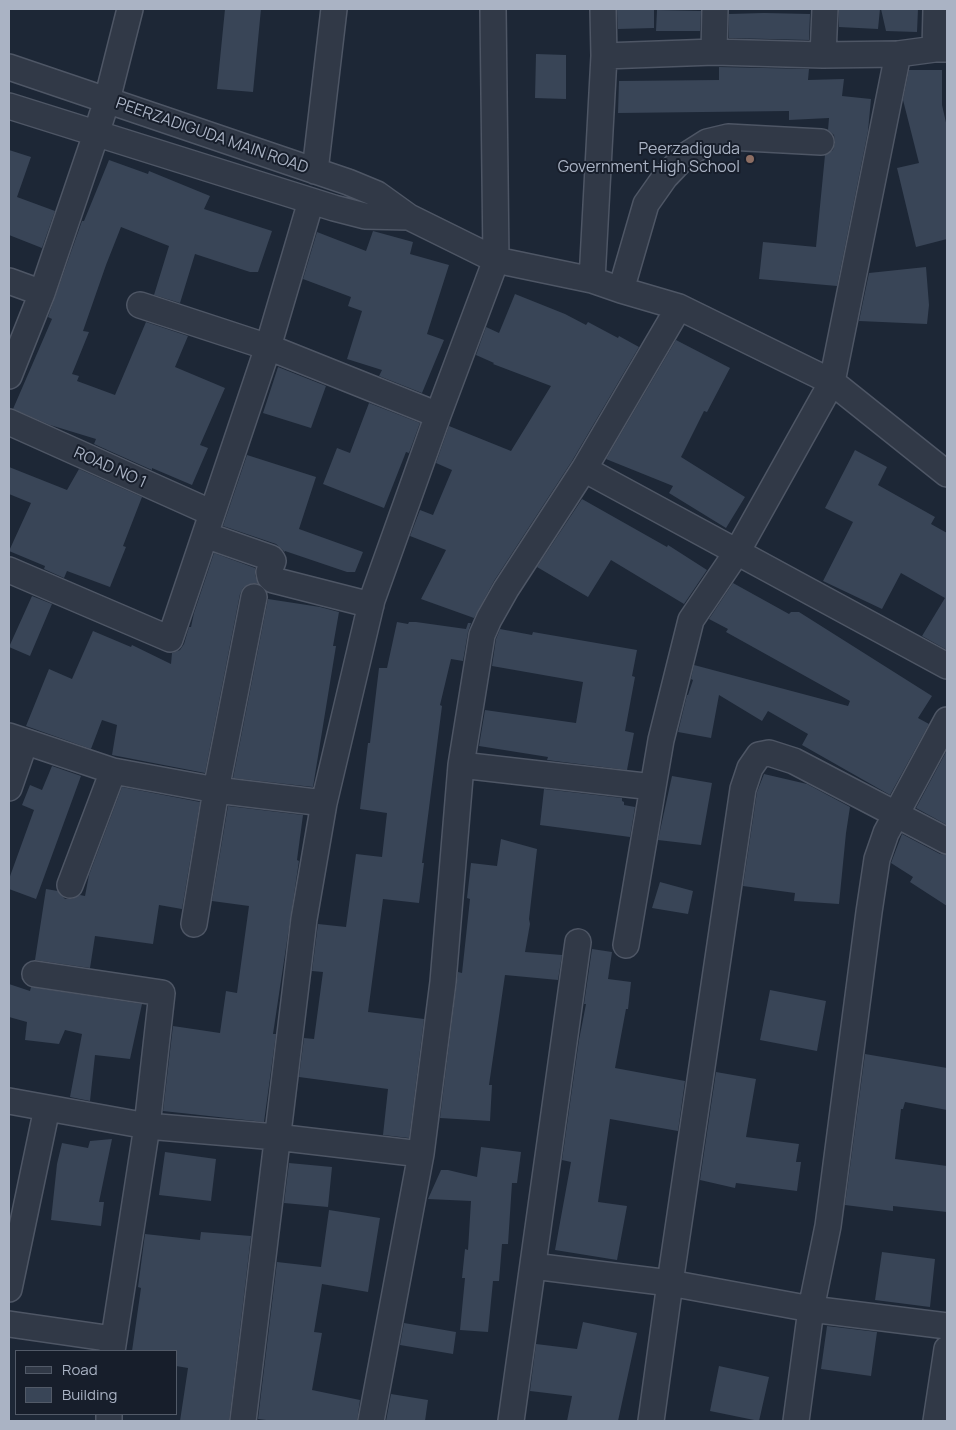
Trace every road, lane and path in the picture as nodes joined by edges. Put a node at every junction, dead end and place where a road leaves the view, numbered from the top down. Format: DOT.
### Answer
graph roads {
  1 [pos="130,9"];
  2 [pos="334,9"];
  3 [pos="493,9"];
  4 [pos="604,9"];
  5 [pos="715,9"];
  6 [pos="825,9"];
  7 [pos="936,9"];
  8 [pos="941,49"];
  9 [pos="714,52"];
  10 [pos="898,54"];
  11 [pos="823,55"];
  12 [pos="604,56"];
  13 [pos="9,67"];
  14 [pos="107,100"];
  15 [pos="9,106"];
  16 [pos="96,134"];
  17 [pos="821,142"];
  18 [pos="315,171"];
  19 [pos="311,201"];
  20 [pos="409,217"];
  21 [pos="496,260"];
  22 [pos="592,280"];
  23 [pos="9,281"];
  24 [pos="621,290"];
  25 [pos="42,293"];
  26 [pos="140,305"];
  27 [pos="679,307"];
  28 [pos="268,347"];
  29 [pos="9,376"];
  30 [pos="832,382"];
  31 [pos="438,415"];
  32 [pos="9,422"];
  33 [pos="584,469"];
  34 [pos="947,470"];
  35 [pos="208,524"];
  36 [pos="737,552"];
  37 [pos="9,570"];
  38 [pos="254,597"];
  39 [pos="371,605"];
  40 [pos="947,666"];
  41 [pos="947,720"];
  42 [pos="17,739"];
  43 [pos="461,765"];
  44 [pos="113,771"];
  45 [pos="9,788"];
  46 [pos="653,788"];
  47 [pos="216,790"];
  48 [pos="324,803"];
  49 [pos="897,815"];
  50 [pos="947,841"];
  51 [pos="70,885"];
  52 [pos="194,924"];
  53 [pos="578,942"];
  54 [pos="626,945"];
  55 [pos="35,974"];
  56 [pos="9,1101"];
  57 [pos="46,1108"];
  58 [pos="147,1126"];
  59 [pos="276,1137"];
  60 [pos="421,1154"];
  61 [pos="533,1266"];
  62 [pos="670,1282"];
  63 [pos="9,1289"];
  64 [pos="811,1309"];
  65 [pos="9,1324"];
  66 [pos="947,1326"];
  67 [pos="113,1345"];
  68 [pos="947,1349"];
  69 [pos="243,1421"];
  70 [pos="371,1421"];
  71 [pos="510,1421"];
  72 [pos="651,1421"];
  73 [pos="796,1421"];
  74 [pos="936,1421"];
  1 -- 14 [label="street"];
  2 -- 18 [label="street"];
  3 -- 21 [label="street"];
  4 -- 12 [label="street"];
  5 -- 9 [label="street"];
  6 -- 11 [label="street"];
  7 -- 8 [label="street"];
  8 -- 10 [label="street"];
  9 -- 11 [label="street"];
  9 -- 12 [label="street"];
  10 -- 11 [label="street"];
  10 -- 30 [label="street"];
  12 -- 22 [label="street"];
  13 -- 14 [label="street, PEERZADIGUDA MAIN ROAD"];
  14 -- 16 [label="street"];
  14 -- 18 [label="street, PEERZADIGUDA MAIN ROAD"];
  15 -- 16 [label="street, PEERZADIGUDA MAIN ROAD"];
  16 -- 19 [label="street, PEERZADIGUDA MAIN ROAD"];
  16 -- 25 [label="street"];
  17 -- 24 [label="street"];
  18 -- 20 [label="street, PEERZADIGUDA MAIN ROAD"];
  19 -- 20 [label="street, PEERZADIGUDA MAIN ROAD"];
  19 -- 28 [label="street"];
  20 -- 21 [label="street, PEERZADIGUDA MAIN ROAD"];
  21 -- 22 [label="street, PEERZADIGUDA MAIN ROAD"];
  21 -- 31 [label="street"];
  22 -- 24 [label="street, PEERZADIGUDA MAIN ROAD"];
  23 -- 25 [label="street"];
  24 -- 27 [label="street, PEERZADIGUDA MAIN ROAD"];
  25 -- 29 [label="street"];
  26 -- 28 [label="street"];
  27 -- 30 [label="street, PEERZADIGUDA MAIN ROAD"];
  27 -- 33 [label="street"];
  28 -- 31 [label="street"];
  28 -- 35 [label="street"];
  30 -- 34 [label="street, PEERZADIGUDA MAIN ROAD"];
  30 -- 36 [label="street"];
  31 -- 39 [label="street"];
  32 -- 35 [label="street, ROAD NO 1"];
  33 -- 36 [label="street"];
  33 -- 43 [label="street"];
  35 -- 37 [label="street"];
  35 -- 39 [label="street, ROAD NO 1"];
  36 -- 40 [label="street"];
  36 -- 46 [label="street"];
  38 -- 47 [label="street"];
  39 -- 48 [label="street"];
  41 -- 49 [label="street"];
  42 -- 44 [label="street"];
  42 -- 45 [label="street"];
  43 -- 46 [label="street"];
  43 -- 60 [label="street"];
  44 -- 47 [label="street"];
  44 -- 51 [label="street"];
  46 -- 54 [label="street"];
  47 -- 48 [label="street"];
  47 -- 52 [label="street"];
  48 -- 59 [label="street"];
  49 -- 50 [label="street"];
  49 -- 62 [label="street"];
  49 -- 64 [label="street"];
  53 -- 61 [label="street"];
  55 -- 58 [label="street"];
  56 -- 57 [label="street"];
  57 -- 58 [label="street"];
  57 -- 63 [label="street"];
  58 -- 59 [label="street"];
  58 -- 67 [label="street"];
  59 -- 60 [label="street"];
  59 -- 69 [label="street"];
  60 -- 70 [label="street"];
  61 -- 62 [label="street"];
  61 -- 71 [label="street"];
  62 -- 64 [label="street"];
  62 -- 72 [label="street"];
  64 -- 66 [label="street"];
  64 -- 73 [label="street"];
  65 -- 67 [label="street"];
  68 -- 74 [label="street"];
}
